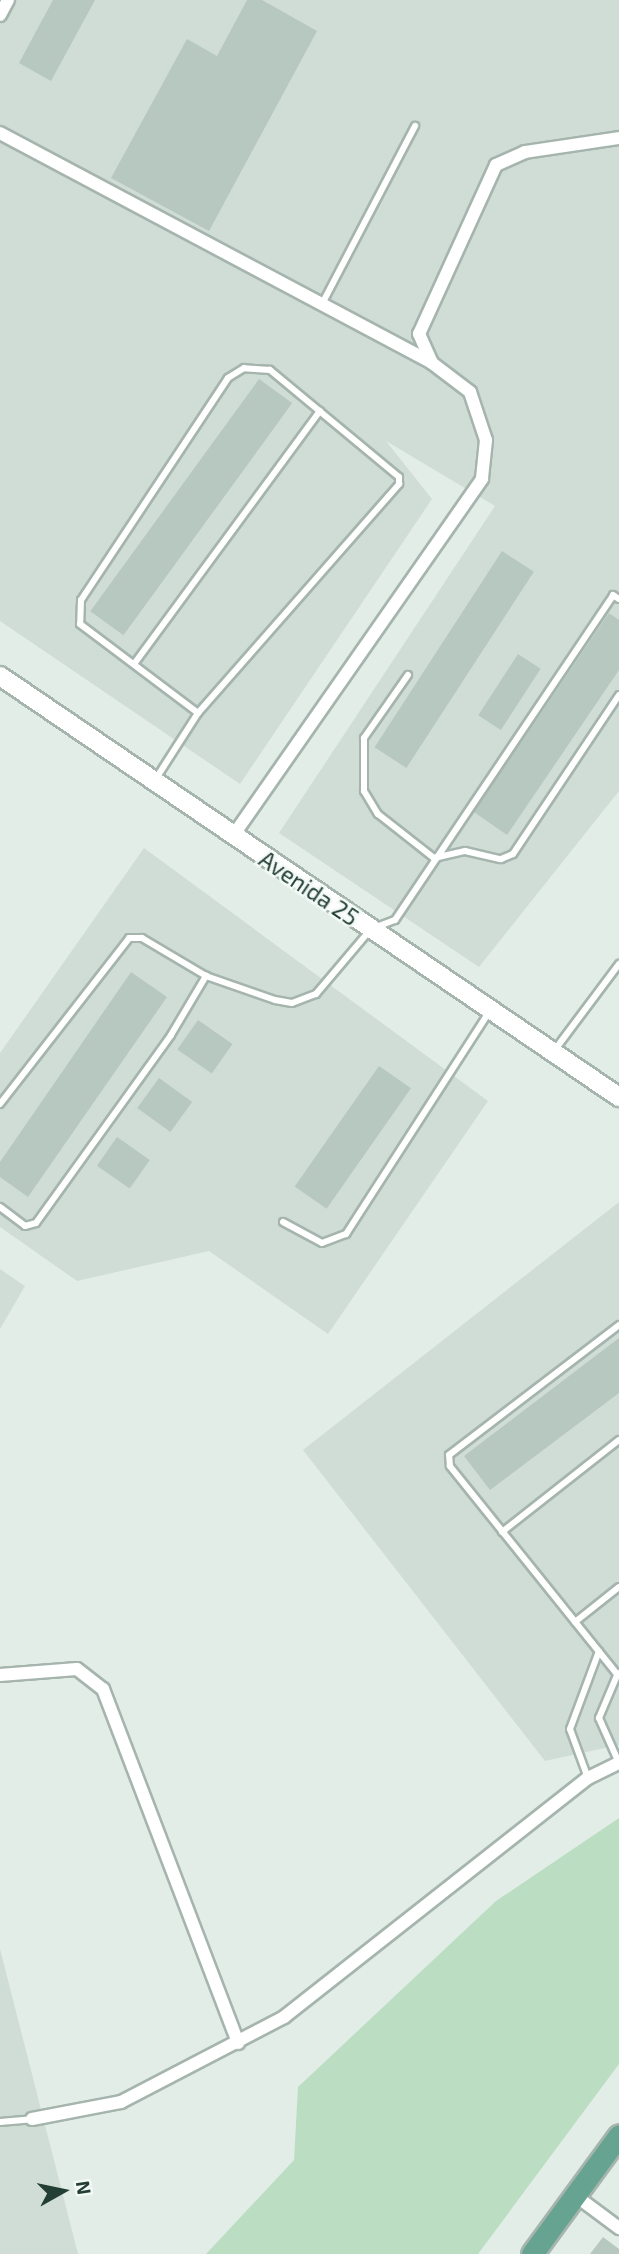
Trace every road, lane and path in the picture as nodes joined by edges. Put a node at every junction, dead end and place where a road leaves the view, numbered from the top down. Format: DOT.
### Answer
graph roads {
  1 [pos="8,0"];
  2 [pos="0,15"];
  3 [pos="415,126"];
  4 [pos="0,133"];
  5 [pos="619,138"];
  6 [pos="322,304"];
  7 [pos="432,363"];
  8 [pos="320,411"];
  9 [pos="619,599"];
  10 [pos="134,664"];
  11 [pos="408,675"];
  12 [pos="0,676"];
  13 [pos="619,695"];
  14 [pos="198,713"];
  15 [pos="153,782"];
  16 [pos="233,836"];
  17 [pos="434,858"];
  18 [pos="371,929"];
  19 [pos="619,964"];
  20 [pos="206,976"];
  21 [pos="490,1010"];
  22 [pos="552,1052"];
  23 [pos="619,1097"];
  24 [pos="0,1104"];
  25 [pos="0,1207"];
  26 [pos="283,1222"];
  27 [pos="619,1325"];
  28 [pos="619,1440"];
  29 [pos="502,1532"];
  30 [pos="619,1587"];
  31 [pos="575,1622"];
  32 [pos="599,1651"];
  33 [pos="618,1673"];
  34 [pos="0,1675"];
  35 [pos="619,1763"];
  36 [pos="589,1778"];
  37 [pos="238,2043"];
  38 [pos="32,2119"];
  39 [pos="0,2122"];
  40 [pos="619,2135"];
  41 [pos="576,2196"];
  42 [pos="619,2228"];
  43 [pos="532,2254"];
  1 -- 2 [label="street"];
  3 -- 6 [label="lane"];
  4 -- 6 [label="street"];
  5 -- 7 [label="street"];
  6 -- 7 [label="street"];
  7 -- 16 [label="street"];
  8 -- 10 [label="lane"];
  8 -- 10 [label="lane"];
  8 -- 14 [label="lane"];
  9 -- 17 [label="lane"];
  10 -- 14 [label="lane"];
  11 -- 17 [label="lane"];
  12 -- 15 [label="street, Avenida 25"];
  13 -- 17 [label="lane"];
  14 -- 15 [label="lane"];
  15 -- 16 [label="street, Avenida 25"];
  16 -- 18 [label="street, Avenida 25"];
  17 -- 18 [label="lane"];
  18 -- 20 [label="lane"];
  18 -- 21 [label="street, Avenida 25"];
  19 -- 22 [label="lane"];
  20 -- 24 [label="lane"];
  20 -- 25 [label="lane"];
  21 -- 22 [label="street, Avenida 25"];
  21 -- 26 [label="lane"];
  22 -- 23 [label="street, Avenida 25"];
  27 -- 29 [label="lane"];
  28 -- 29 [label="lane"];
  29 -- 31 [label="lane"];
  30 -- 31 [label="lane"];
  31 -- 32 [label="lane"];
  32 -- 33 [label="lane"];
  32 -- 36 [label="lane"];
  33 -- 35 [label="lane"];
  34 -- 37 [label="street"];
  35 -- 36 [label="street"];
  36 -- 37 [label="street"];
  37 -- 38 [label="street"];
  38 -- 39 [label="lane"];
  40 -- 41 [label="main road"];
  41 -- 42 [label="street"];
  41 -- 43 [label="main road"];
}
